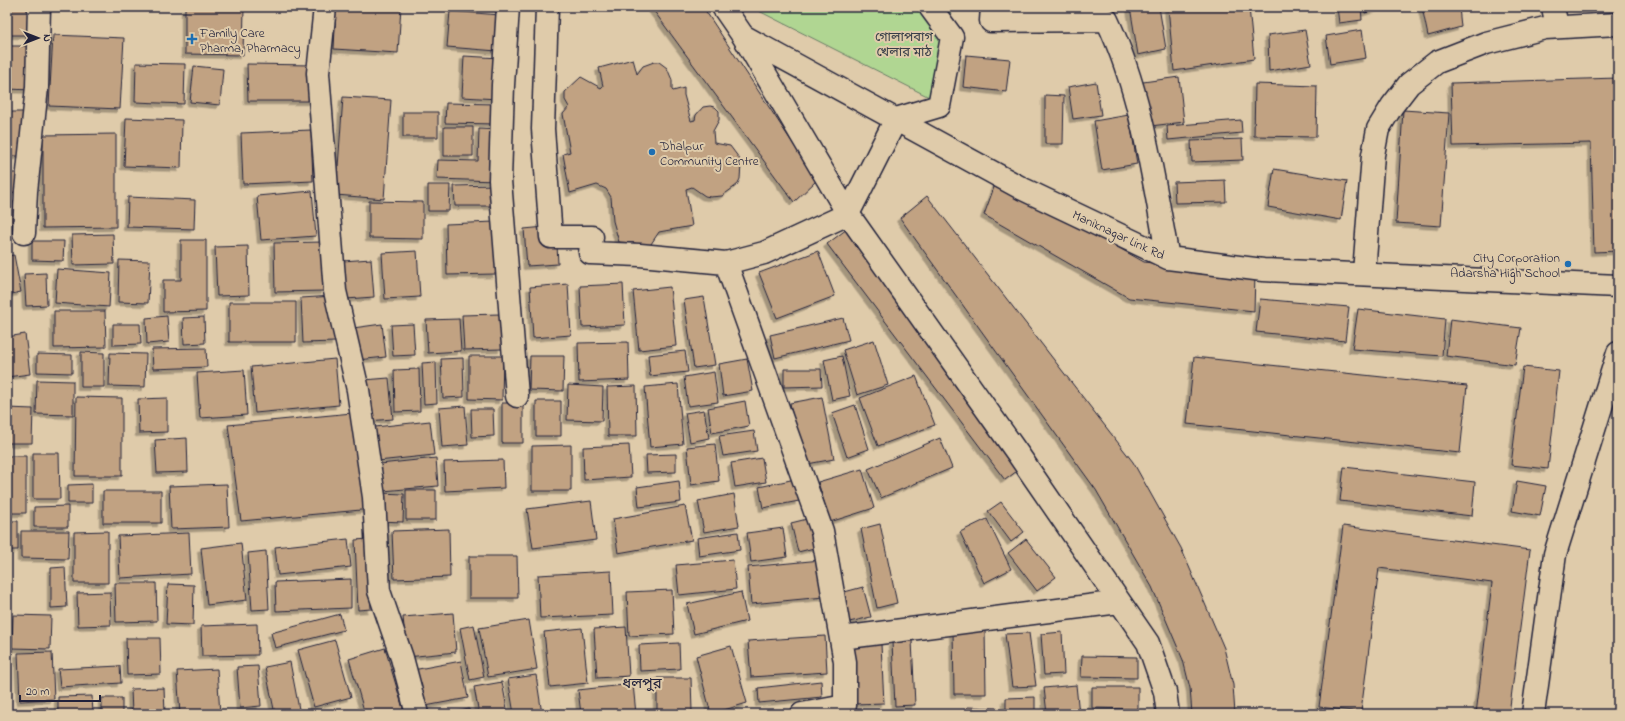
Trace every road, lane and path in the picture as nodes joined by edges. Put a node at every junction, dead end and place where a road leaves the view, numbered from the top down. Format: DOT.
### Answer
graph roads {
  1 [pos="39,7"];
  2 [pos="325,7"];
  3 [pos="508,7"];
  4 [pos="547,7"];
  5 [pos="723,7"];
  6 [pos="930,7"];
  7 [pos="992,14"];
  8 [pos="1555,17"];
  9 [pos="1618,24"];
  10 [pos="743,36"];
  11 [pos="896,119"];
  12 [pos="848,214"];
  13 [pos="24,233"];
  14 [pos="1168,258"];
  15 [pos="726,263"];
  16 [pos="1364,273"];
  17 [pos="1618,286"];
  18 [pos="1618,353"];
  19 [pos="517,396"];
  20 [pos="1119,602"];
  21 [pos="841,638"];
  22 [pos="416,714"];
  23 [pos="802,714"];
  24 [pos="1168,714"];
  25 [pos="1533,714"];
  1 -- 13 [label="street"];
  2 -- 22 [label="street"];
  3 -- 19 [label="street"];
  4 -- 15 [label="street"];
  5 -- 10 [label="street"];
  6 -- 11 [label="street"];
  7 -- 14 [label="street"];
  8 -- 9 [label="street"];
  8 -- 16 [label="street"];
  10 -- 11 [label="street, Maniknagar Link Rd"];
  10 -- 12 [label="street"];
  11 -- 12 [label="street"];
  11 -- 14 [label="street, Maniknagar Link Rd"];
  12 -- 15 [label="street"];
  12 -- 20 [label="street"];
  14 -- 16 [label="street, Maniknagar Link Rd"];
  15 -- 21 [label="street"];
  16 -- 17 [label="street, Maniknagar Link Rd"];
  18 -- 25 [label="street"];
  20 -- 21 [label="street"];
  20 -- 24 [label="street"];
  21 -- 23 [label="street"];
}
